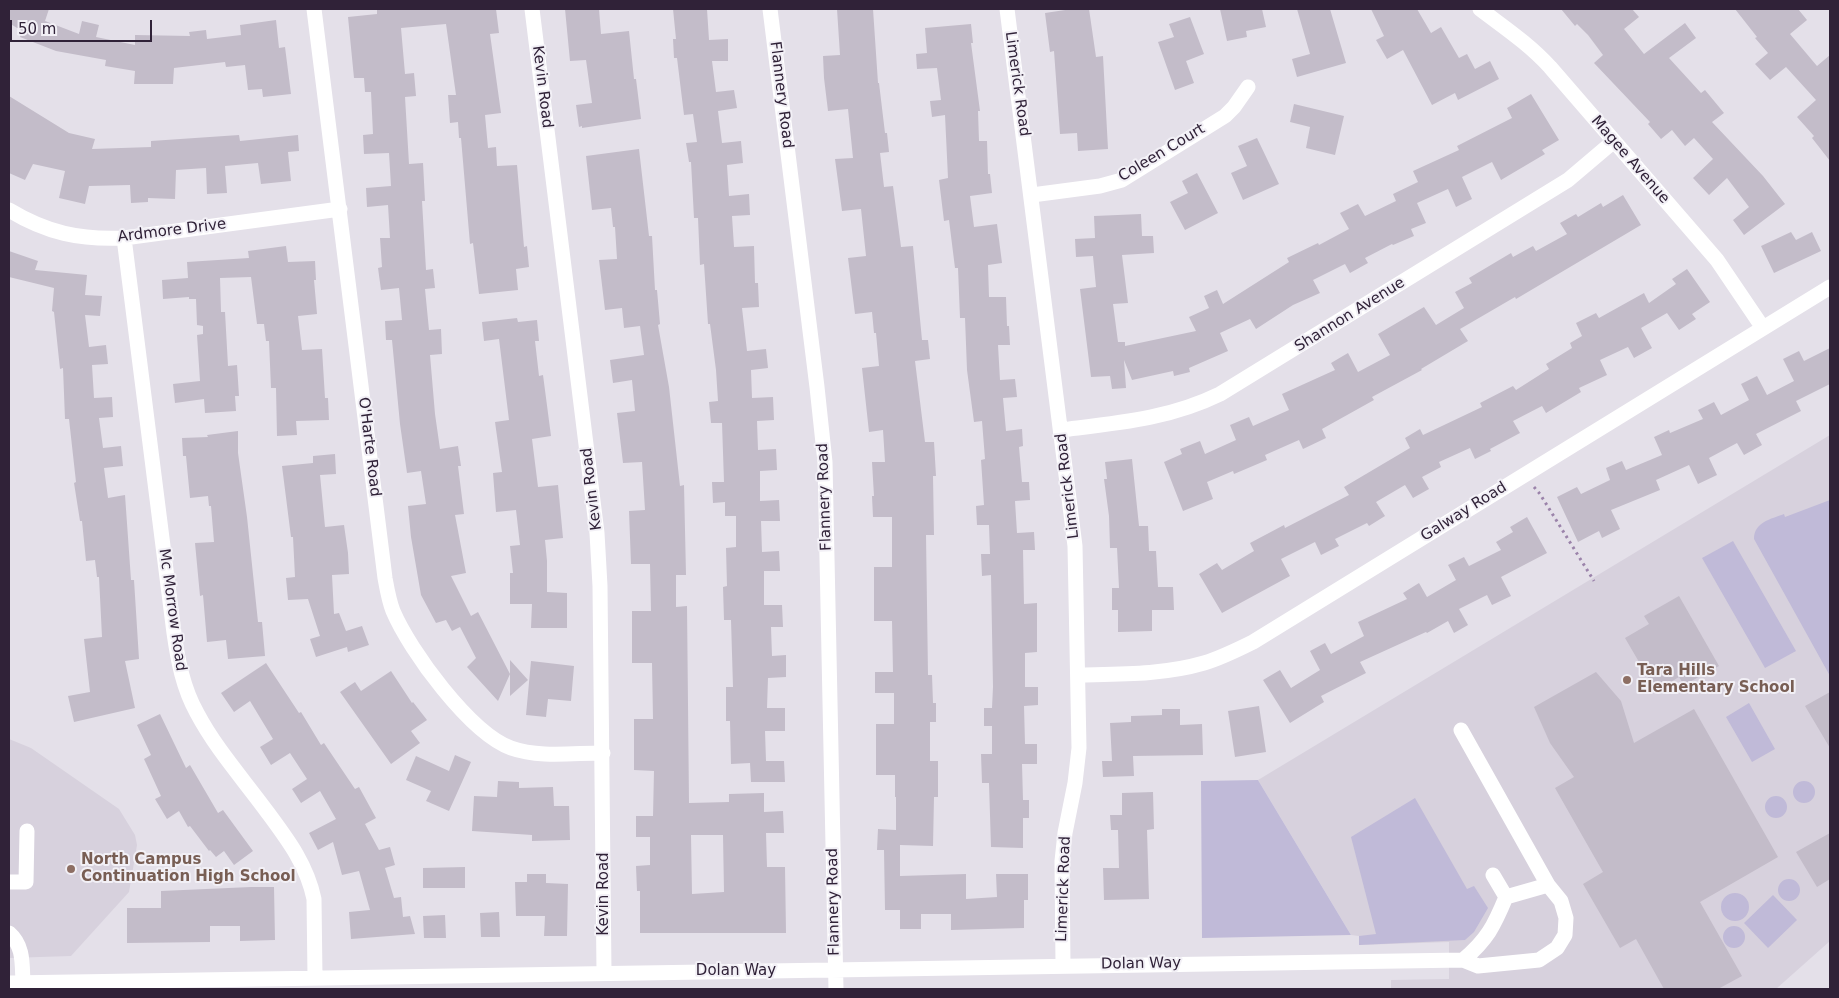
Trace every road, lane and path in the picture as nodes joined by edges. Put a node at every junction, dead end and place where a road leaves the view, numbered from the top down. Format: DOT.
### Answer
graph roads {
  1 [pos="314,9"];
  2 [pos="532,9"];
  3 [pos="770,9"];
  4 [pos="1007,9"];
  5 [pos="1480,9"];
  6 [pos="1248,87"];
  7 [pos="1614,141"];
  8 [pos="1032,195"];
  9 [pos="340,209"];
  10 [pos="9,210"];
  11 [pos="124,238"];
  12 [pos="1830,288"];
  13 [pos="1763,328"];
  14 [pos="1062,430"];
  15 [pos="1523,475"];
  16 [pos="1594,581"];
  17 [pos="1078,675"];
  18 [pos="1460,730"];
  19 [pos="602,753"];
  20 [pos="27,831"];
  21 [pos="1493,875"];
  22 [pos="9,882"];
  23 [pos="1548,885"];
  24 [pos="1506,897"];
  25 [pos="9,933"];
  26 [pos="1463,960"];
  27 [pos="1063,965"];
  28 [pos="835,970"];
  29 [pos="604,972"];
  30 [pos="315,977"];
  31 [pos="16,983"];
  32 [pos="836,989"];
  1 -- 9 [label="street, O'Harte Road"];
  2 -- 19 [label="street, Kevin Road"];
  3 -- 28 [label="street, Flannery Road"];
  4 -- 8 [label="street, Limerick Road"];
  5 -- 7 [label="street, Magee Avenue"];
  6 -- 8 [label="street, Coleen Court"];
  7 -- 13 [label="street, Magee Avenue"];
  7 -- 14 [label="street, Shannon Avenue"];
  8 -- 14 [label="street, Limerick Road"];
  9 -- 11 [label="street, Ardmore Drive"];
  9 -- 19 [label="street, O'Harte Road"];
  10 -- 11 [label="street, Ardmore Drive"];
  11 -- 30 [label="street, Mc Morrow Road"];
  12 -- 13 [label="street, Galway Road"];
  13 -- 15 [label="street, Galway Road"];
  14 -- 17 [label="street, Limerick Road"];
  15 -- 16 [label="path"];
  15 -- 17 [label="street, Galway Road"];
  17 -- 27 [label="street, Limerick Road"];
  18 -- 23 [label="street, Dolan Way"];
  19 -- 29 [label="street, Kevin Road"];
  20 -- 22 [label="street"];
  21 -- 24 [label="street"];
  23 -- 24 [label="street"];
  23 -- 26 [label="street, Dolan Way"];
  24 -- 26 [label="street"];
  25 -- 31 [label="street"];
  26 -- 27 [label="street, Dolan Way"];
  27 -- 28 [label="street, Dolan Way"];
  28 -- 29 [label="street, Dolan Way"];
  28 -- 32 [label="street, Flannery Road"];
  29 -- 30 [label="street, Dolan Way"];
  30 -- 31 [label="street, Dolan Way"];
}
